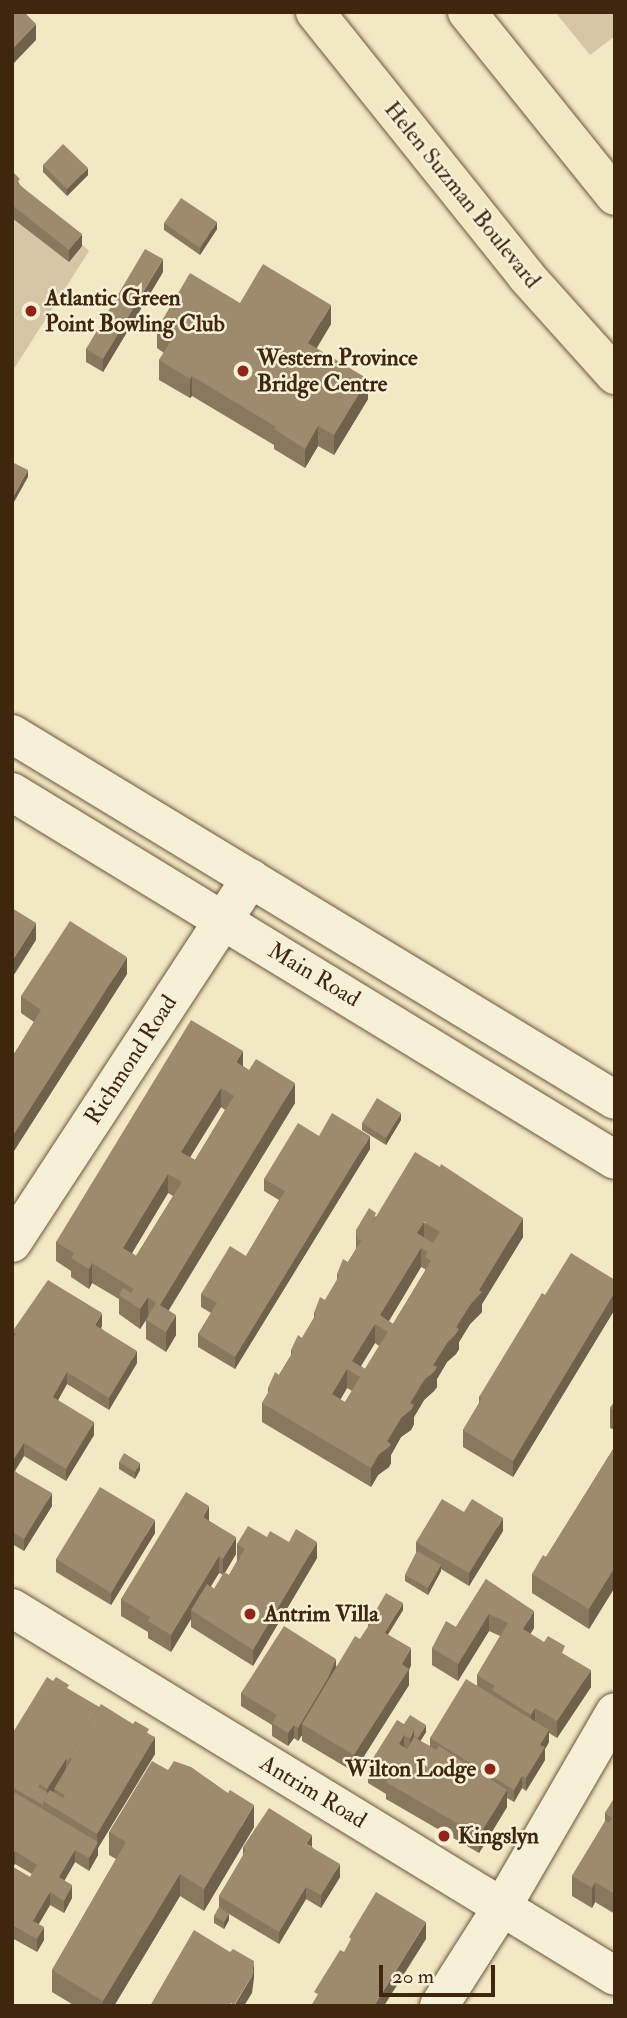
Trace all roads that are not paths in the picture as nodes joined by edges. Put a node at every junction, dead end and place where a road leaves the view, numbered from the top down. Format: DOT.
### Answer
graph roads {
  1 [pos="314,12"];
  2 [pos="467,12"];
  3 [pos="615,196"];
  4 [pos="615,375"];
  5 [pos="12,734"];
  6 [pos="12,792"];
  7 [pos="251,878"];
  8 [pos="223,919"];
  9 [pos="615,1100"];
  10 [pos="615,1160"];
  11 [pos="14,1237"];
  12 [pos="17,1622"];
  13 [pos="615,1712"];
  14 [pos="502,1907"];
  15 [pos="615,1976"];
  16 [pos="439,2006"];
  1 -- 4 [label="main road, Helen Suzman Boulevard"];
  2 -- 3 [label="main road"];
  5 -- 7 [label="street"];
  6 -- 8 [label="street, Main Road"];
  7 -- 8 [label="street, Richmond Road"];
  7 -- 9 [label="street"];
  8 -- 10 [label="street, Main Road"];
  8 -- 11 [label="street, Richmond Road"];
  12 -- 14 [label="street, Antrim Road"];
  13 -- 14 [label="street"];
  14 -- 15 [label="street, Antrim Road"];
  14 -- 16 [label="street"];
}
